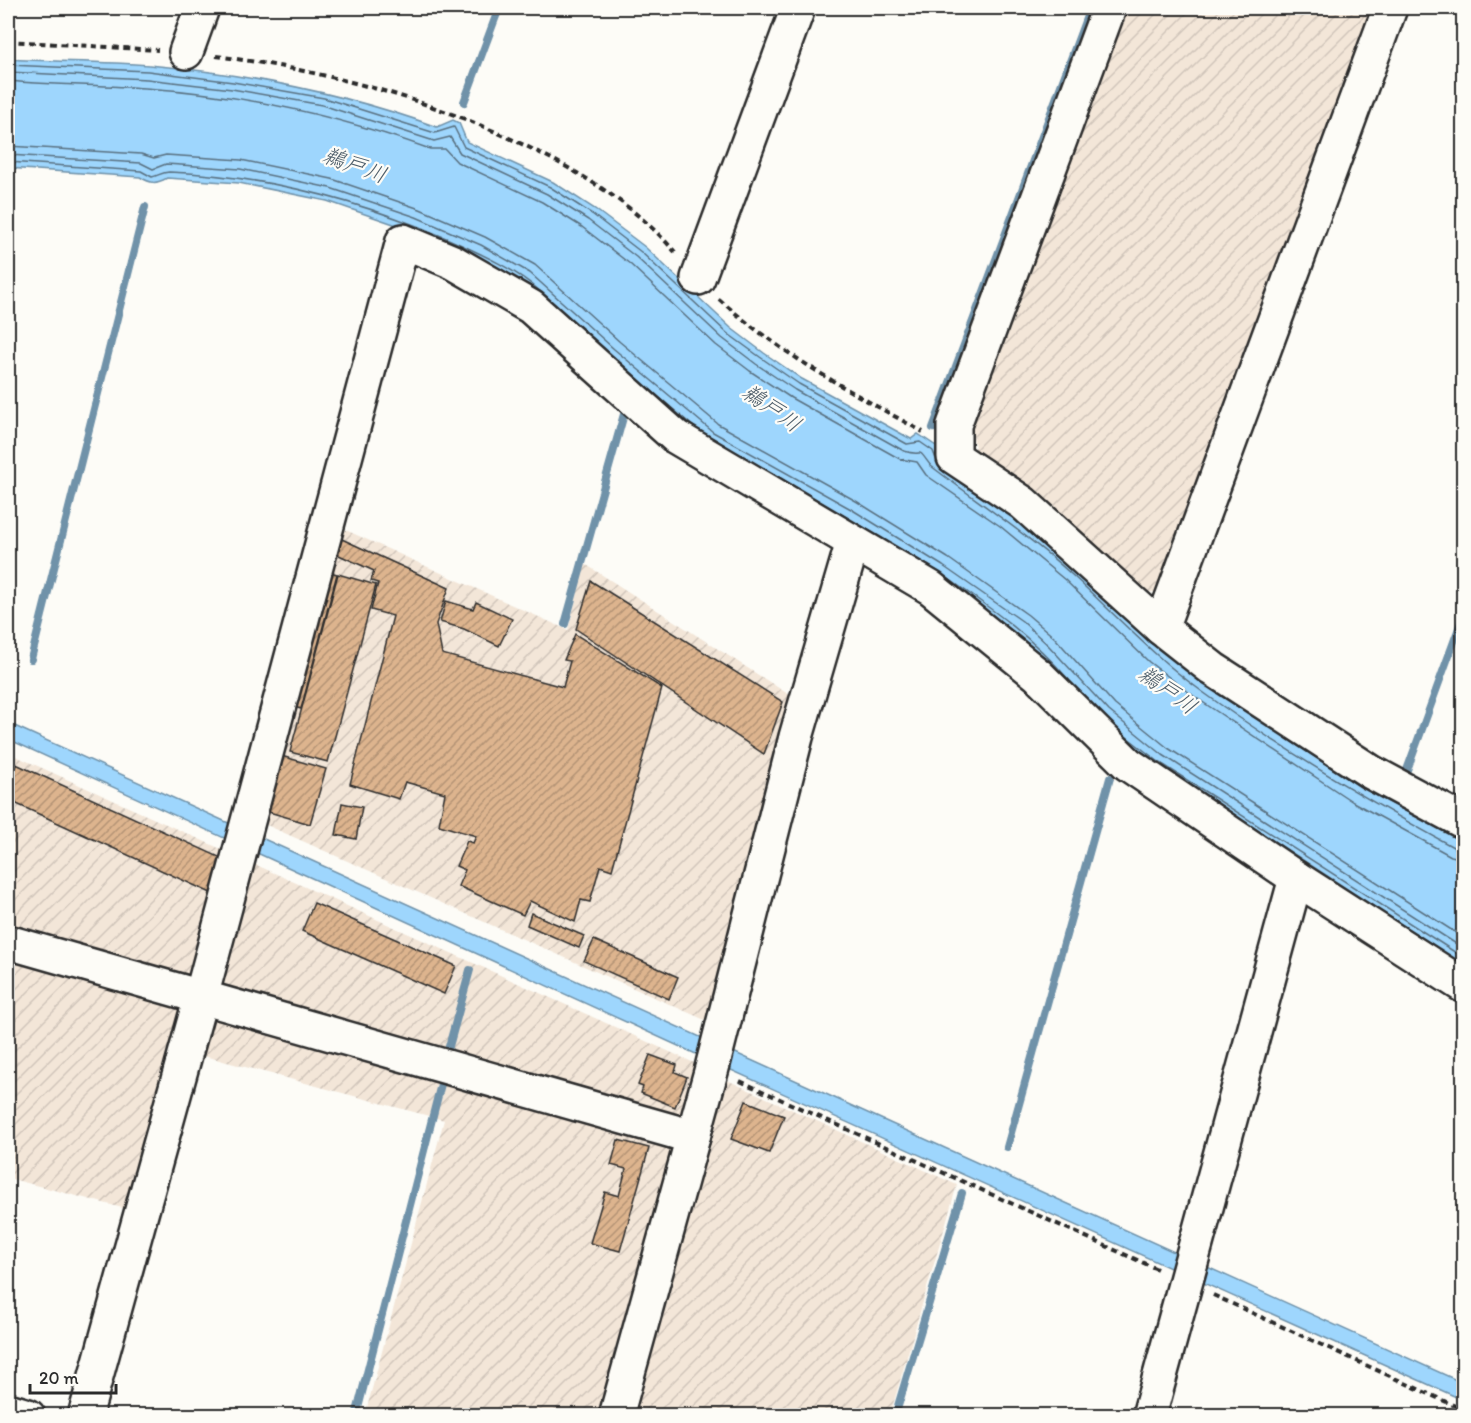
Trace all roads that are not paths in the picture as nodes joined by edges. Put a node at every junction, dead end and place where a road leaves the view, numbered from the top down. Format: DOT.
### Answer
graph roads {
  1 [pos="202,8"];
  2 [pos="798,8"];
  3 [pos="1109,8"];
  4 [pos="1390,8"];
  5 [pos="186,52"];
  6 [pos="698,278"];
  7 [pos="853,542"];
  8 [pos="1161,628"];
  9 [pos="1464,822"];
  10 [pos="1296,878"];
  11 [pos="8,942"];
  12 [pos="1464,986"];
  13 [pos="201,997"];
  14 [pos="693,1137"];
  15 [pos="8,1410"];
  16 [pos="28,1416"];
  17 [pos="85,1416"];
  18 [pos="616,1416"];
  19 [pos="1149,1416"];
  1 -- 5 [label="street"];
  2 -- 6 [label="street"];
  3 -- 8 [label="street"];
  4 -- 8 [label="street"];
  7 -- 10 [label="street"];
  7 -- 13 [label="street"];
  7 -- 14 [label="street"];
  8 -- 9 [label="street"];
  10 -- 12 [label="street"];
  10 -- 19 [label="street"];
  11 -- 13 [label="street"];
  13 -- 14 [label="street"];
  13 -- 17 [label="street"];
  14 -- 18 [label="street"];
  15 -- 16 [label="street"];
}
